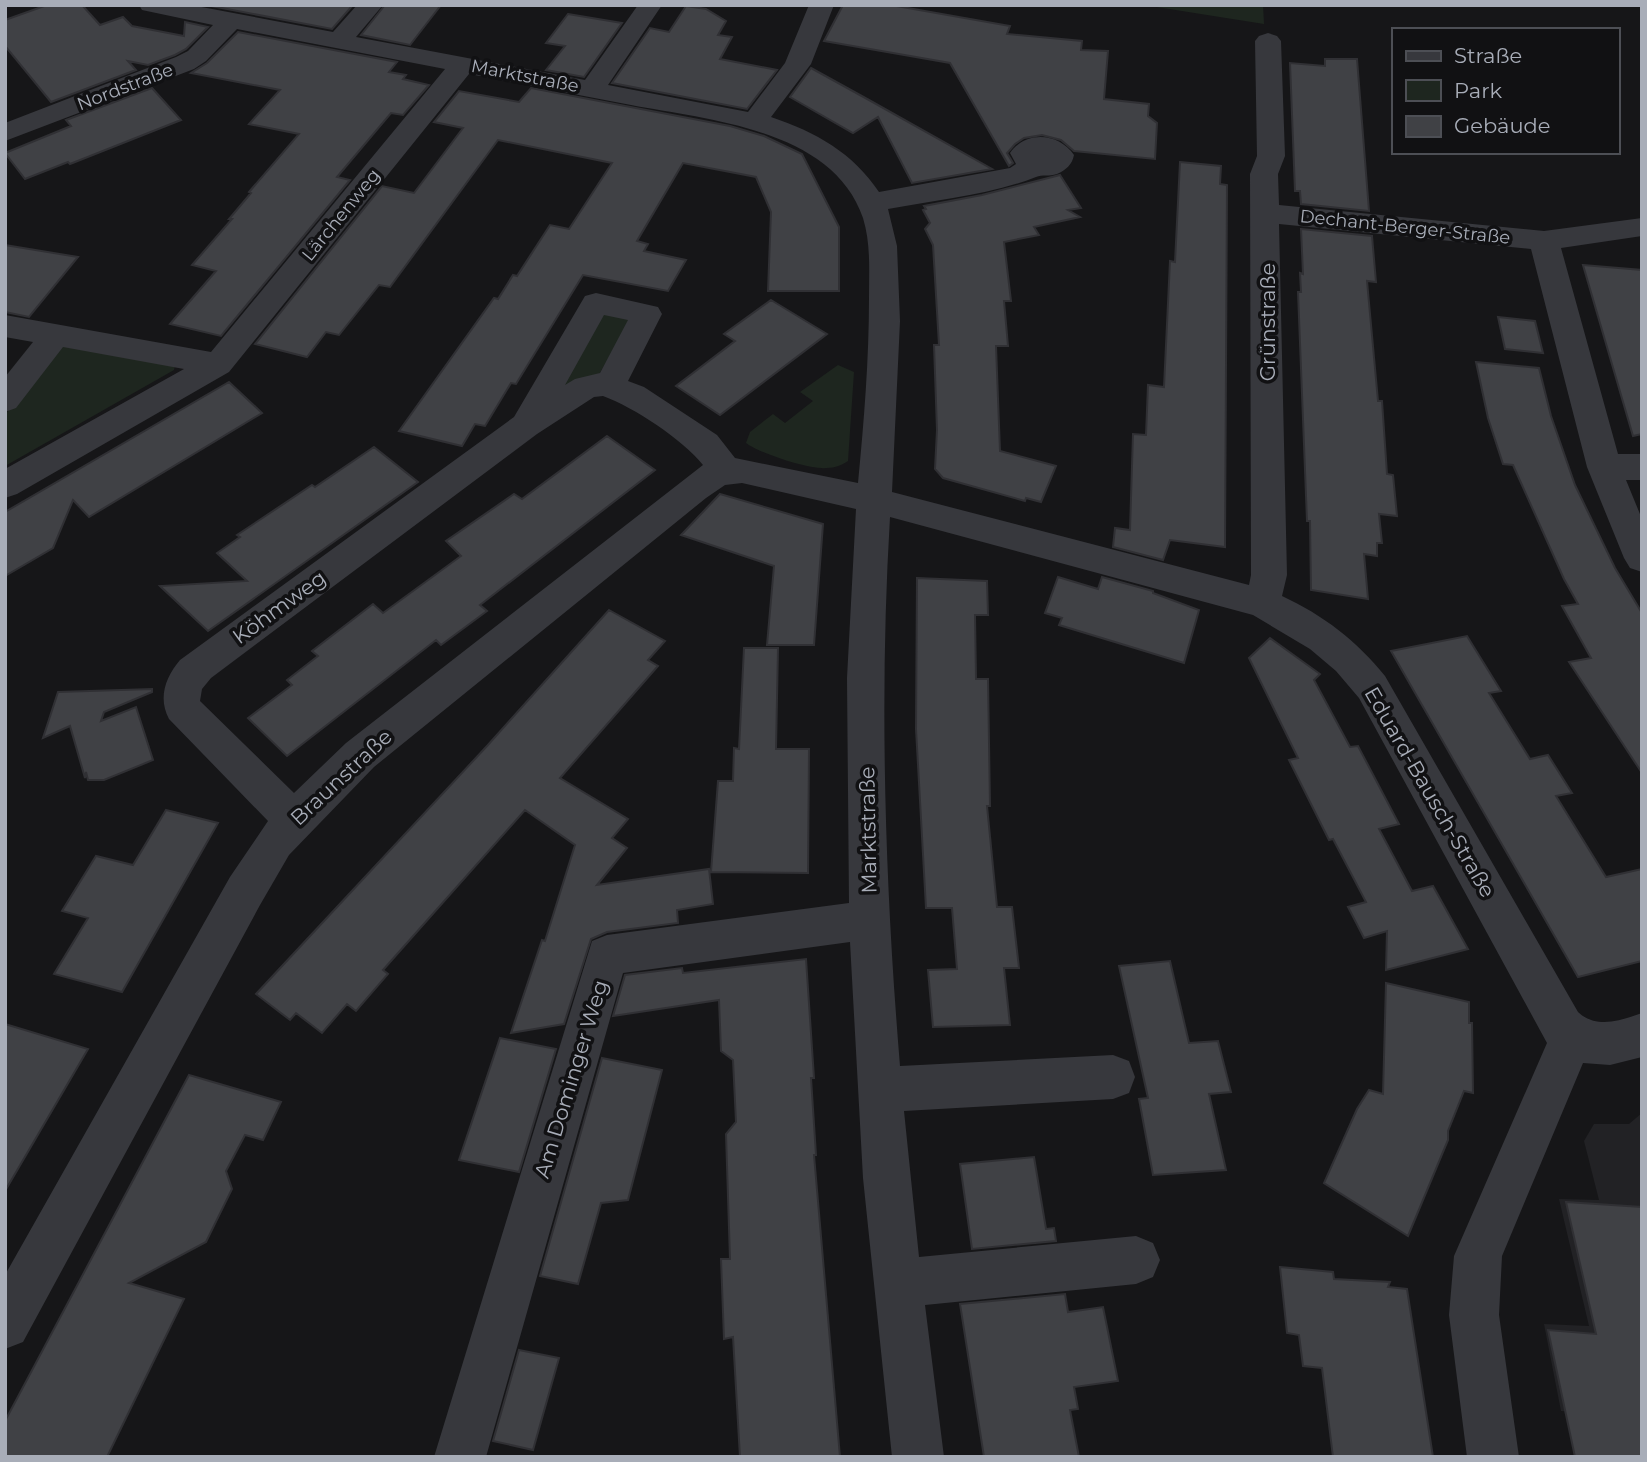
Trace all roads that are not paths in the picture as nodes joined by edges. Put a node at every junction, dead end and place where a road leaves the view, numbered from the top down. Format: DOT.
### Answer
graph roads {
  1 [pos="151,5"];
  2 [pos="371,5"];
  3 [pos="822,5"];
  4 [pos="650,6"];
  5 [pos="231,21"];
  6 [pos="338,41"];
  7 [pos="1268,41"];
  8 [pos="463,64"];
  9 [pos="592,89"];
  10 [pos="755,121"];
  11 [pos="5,133"];
  12 [pos="1034,166"];
  13 [pos="872,203"];
  14 [pos="1266,212"];
  15 [pos="1642,228"];
  16 [pos="1544,241"];
  17 [pos="5,326"];
  18 [pos="55,335"];
  19 [pos="218,364"];
  20 [pos="610,385"];
  21 [pos="5,400"];
  22 [pos="525,426"];
  23 [pos="1604,467"];
  24 [pos="1642,467"];
  25 [pos="726,470"];
  26 [pos="5,485"];
  27 [pos="874,500"];
  28 [pos="1642,558"];
  29 [pos="1262,603"];
  30 [pos="294,820"];
  31 [pos="870,920"];
  32 [pos="1642,1035"];
  33 [pos="1572,1037"];
  34 [pos="1113,1076"];
  35 [pos="879,1090"];
  36 [pos="1136,1260"];
  37 [pos="898,1283"];
  38 [pos="5,1324"];
  39 [pos="460,1457"];
  40 [pos="918,1457"];
  41 [pos="1493,1457"];
  1 -- 5 [label="street, Marktstraße"];
  2 -- 6 [label="street"];
  3 -- 10 [label="street"];
  4 -- 9 [label="street"];
  5 -- 6 [label="street, Marktstraße"];
  5 -- 11 [label="street, Nordstraße"];
  6 -- 8 [label="street, Marktstraße"];
  7 -- 14 [label="street, Grünstraße"];
  8 -- 9 [label="street, Marktstraße"];
  8 -- 19 [label="street, Lärchenweg"];
  9 -- 10 [label="street, Marktstraße"];
  10 -- 13 [label="street, Marktstraße"];
  12 -- 13 [label="street"];
  13 -- 27 [label="street, Marktstraße"];
  14 -- 16 [label="street, Dechant-Berger-Straße"];
  14 -- 29 [label="street, Grünstraße"];
  15 -- 16 [label="street, Dechant-Berger-Straße"];
  16 -- 23 [label="street"];
  17 -- 18 [label="street"];
  18 -- 19 [label="street"];
  18 -- 21 [label="street"];
  19 -- 26 [label="street, Lärchenweg"];
  20 -- 22 [label="street, Köhmweg"];
  20 -- 22 [label="street, Köhmweg"];
  20 -- 25 [label="street"];
  22 -- 30 [label="street, Köhmweg"];
  23 -- 24 [label="street"];
  23 -- 28 [label="street"];
  25 -- 27 [label="street"];
  25 -- 30 [label="street, Braunstraße"];
  27 -- 29 [label="street, Eduard-Bausch-Straße"];
  27 -- 31 [label="street, Marktstraße"];
  29 -- 33 [label="street, Eduard-Bausch-Straße"];
  30 -- 38 [label="street, Braunstraße"];
  31 -- 35 [label="street, Marktstraße"];
  31 -- 39 [label="street, Am Dominger Weg"];
  32 -- 33 [label="street"];
  33 -- 41 [label="street"];
  34 -- 35 [label="street"];
  35 -- 37 [label="street, Marktstraße"];
  36 -- 37 [label="street"];
  37 -- 40 [label="street, Marktstraße"];
}
